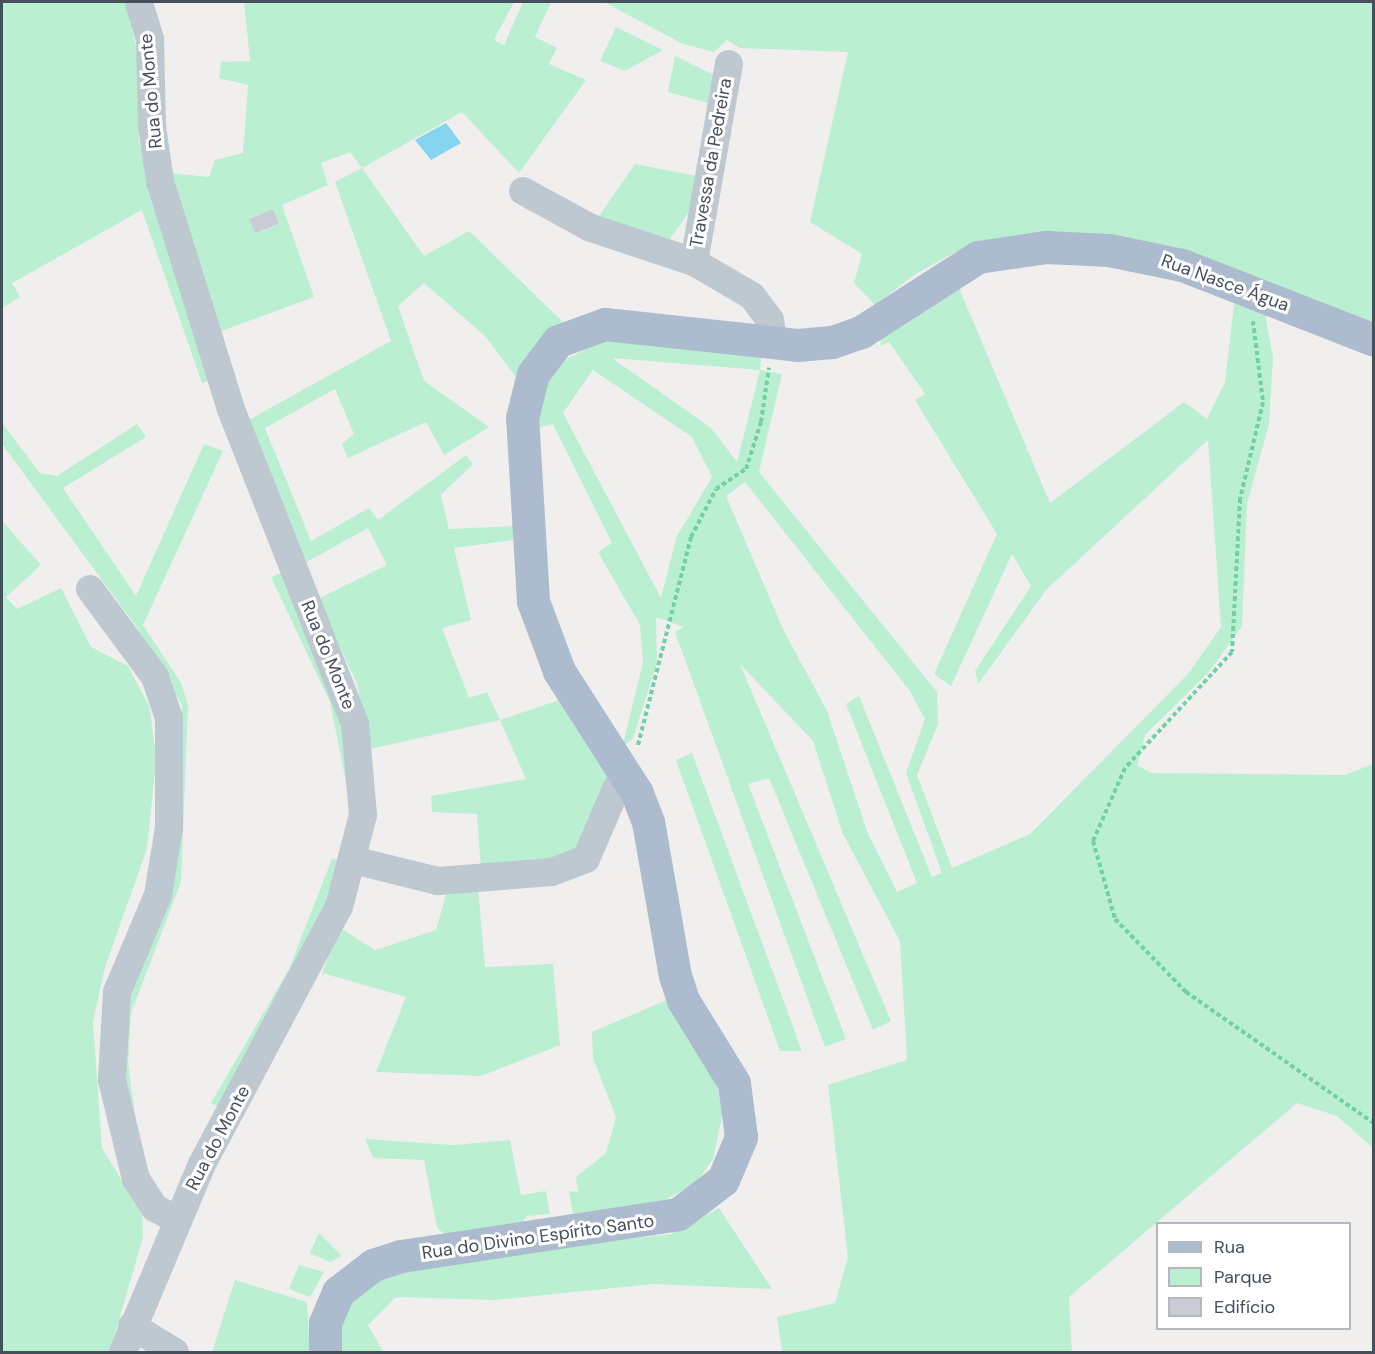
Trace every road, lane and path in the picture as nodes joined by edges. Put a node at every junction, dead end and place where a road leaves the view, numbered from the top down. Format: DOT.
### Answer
graph roads {
  1 [pos="139,2"];
  2 [pos="729,64"];
  3 [pos="523,191"];
  4 [pos="694,262"];
  5 [pos="1256,292"];
  6 [pos="773,339"];
  7 [pos="1374,340"];
  8 [pos="90,589"];
  9 [pos="628,777"];
  10 [pos="353,860"];
  11 [pos="1374,1123"];
  12 [pos="176,1219"];
  13 [pos="132,1326"];
  14 [pos="123,1353"];
  15 [pos="175,1353"];
  16 [pos="325,1353"];
  1 -- 10 [label="street, Rua do Monte"];
  2 -- 4 [label="street, Travessa da Pedreira"];
  3 -- 4 [label="street, Travessa da Pedreira"];
  4 -- 6 [label="street, Travessa da Pedreira"];
  5 -- 6 [label="main road, Rua Nasce Água"];
  5 -- 7 [label="main road, Rua Nasce Água"];
  5 -- 11 [label="path"];
  6 -- 9 [label="path"];
  6 -- 9 [label="main road, Rua do Divino Espírito Santo"];
  8 -- 12 [label="street"];
  9 -- 10 [label="street"];
  9 -- 16 [label="main road, Rua do Divino Espírito Santo"];
  10 -- 12 [label="street, Rua do Monte"];
  12 -- 13 [label="street, Rua do Monte"];
  13 -- 14 [label="street, Rua do Monte"];
  13 -- 15 [label="street"];
}
